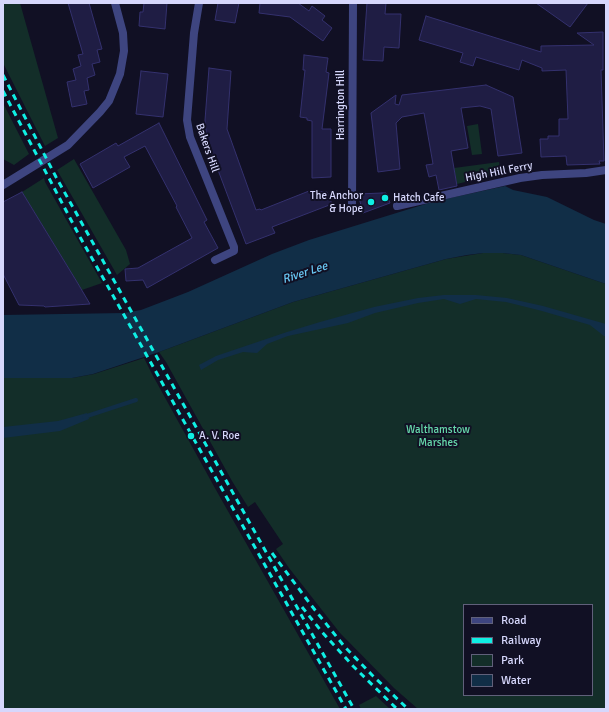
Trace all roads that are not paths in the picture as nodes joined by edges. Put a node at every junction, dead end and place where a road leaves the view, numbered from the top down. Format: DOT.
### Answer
graph roads {
  1 [pos="115,3"];
  2 [pos="199,3"];
  3 [pos="353,3"];
  4 [pos="606,170"];
  5 [pos="3,185"];
  6 [pos="397,206"];
  7 [pos="352,207"];
  8 [pos="215,260"];
  1 -- 5 [label="street"];
  2 -- 8 [label="street, Bakers Hill"];
  3 -- 7 [label="street, Harrington Hill"];
  4 -- 6 [label="street, High Hill Ferry"];
}
